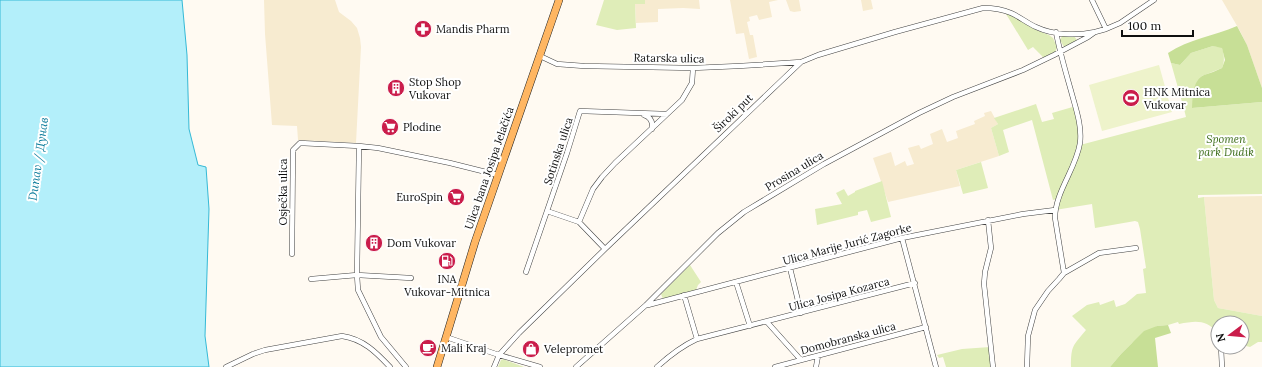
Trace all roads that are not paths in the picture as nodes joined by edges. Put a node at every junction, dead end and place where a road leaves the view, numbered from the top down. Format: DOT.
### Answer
graph roads {
  1 [pos="1092,0"];
  2 [pos="1154,0"];
  3 [pos="558,1"];
  4 [pos="1106,29"];
  5 [pos="1056,32"];
  6 [pos="1095,32"];
  7 [pos="1061,52"];
  8 [pos="540,56"];
  9 [pos="801,62"];
  10 [pos="693,68"];
  11 [pos="642,114"];
  12 [pos="667,114"];
  13 [pos="652,129"];
  14 [pos="359,146"];
  15 [pos="498,175"];
  16 [pos="547,210"];
  17 [pos="1055,210"];
  18 [pos="988,220"];
  19 [pos="579,222"];
  20 [pos="902,238"];
  21 [pos="1136,248"];
  22 [pos="605,249"];
  23 [pos="292,254"];
  24 [pos="790,268"];
  25 [pos="526,272"];
  26 [pos="1064,273"];
  27 [pos="357,274"];
  28 [pos="411,278"];
  29 [pos="311,279"];
  30 [pos="736,282"];
  31 [pos="915,283"];
  32 [pos="684,295"];
  33 [pos="646,305"];
  34 [pos="801,313"];
  35 [pos="767,322"];
  36 [pos="750,326"];
  37 [pos="926,327"];
  38 [pos="446,337"];
  39 [pos="697,339"];
  40 [pos="499,355"];
  41 [pos="1222,355"];
  42 [pos="818,356"];
  43 [pos="801,360"];
  44 [pos="226,367"];
  45 [pos="390,367"];
  46 [pos="406,367"];
  47 [pos="437,367"];
  48 [pos="494,367"];
  49 [pos="540,367"];
  50 [pos="576,367"];
  51 [pos="657,367"];
  52 [pos="775,367"];
  53 [pos="816,367"];
  54 [pos="936,367"];
  55 [pos="992,367"];
  56 [pos="1026,367"];
  57 [pos="1222,367"];
  1 -- 4 [label="street"];
  2 -- 4 [label="street"];
  3 -- 8 [label="main road, Ulica bana Josipa Jelačića"];
  4 -- 6 [label="street"];
  5 -- 6 [label="street, Široki put"];
  5 -- 7 [label="street"];
  5 -- 9 [label="street, Široki put"];
  6 -- 7 [label="street, Prosina ulica"];
  7 -- 17 [label="street"];
  7 -- 33 [label="street, Prosina ulica"];
  8 -- 10 [label="street, Ratarska ulica"];
  8 -- 15 [label="main road, Ulica bana Josipa Jelačića"];
  9 -- 10 [label="street, Ratarska ulica"];
  9 -- 22 [label="street, Široki put"];
  10 -- 12 [label="street"];
  11 -- 12 [label="street, Sotinska ulica"];
  11 -- 13 [label="street"];
  11 -- 16 [label="street, Sotinska ulica"];
  12 -- 13 [label="street"];
  13 -- 19 [label="street"];
  14 -- 15 [label="street, Osječka ulica"];
  14 -- 23 [label="street, Osječka ulica"];
  14 -- 27 [label="street"];
  15 -- 38 [label="main road, Ulica bana Josipa Jelačića"];
  16 -- 19 [label="street"];
  16 -- 25 [label="street, Sotinska ulica"];
  17 -- 18 [label="street, Ulica Marije Jurić Zagorke"];
  17 -- 26 [label="street"];
  18 -- 20 [label="street, Ulica Marije Jurić Zagorke"];
  18 -- 55 [label="street"];
  19 -- 22 [label="street"];
  20 -- 24 [label="street, Ulica Marije Jurić Zagorke"];
  20 -- 31 [label="street"];
  21 -- 26 [label="street"];
  22 -- 40 [label="street, Široki put"];
  24 -- 30 [label="street, Ulica Marije Jurić Zagorke"];
  24 -- 34 [label="street"];
  26 -- 56 [label="street"];
  27 -- 28 [label="street"];
  27 -- 29 [label="street"];
  27 -- 46 [label="street"];
  30 -- 32 [label="street, Ulica Marije Jurić Zagorke"];
  30 -- 36 [label="street"];
  31 -- 34 [label="street, Ulica Josipa Kozarca"];
  31 -- 37 [label="street"];
  32 -- 33 [label="street, Ulica Marije Jurić Zagorke"];
  32 -- 39 [label="street"];
  33 -- 50 [label="street, Prosina ulica"];
  34 -- 35 [label="street, Ulica Josipa Kozarca"];
  35 -- 36 [label="street, Ulica Josipa Kozarca"];
  35 -- 43 [label="street"];
  36 -- 39 [label="street, Ulica Josipa Kozarca"];
  37 -- 42 [label="street, Domobranska ulica"];
  37 -- 54 [label="street"];
  38 -- 40 [label="street"];
  38 -- 47 [label="main road, Ulica bana Josipa Jelačića"];
  39 -- 51 [label="street, Ulica Josipa Kozarca"];
  40 -- 48 [label="street, Široki put"];
  40 -- 49 [label="street"];
  41 -- 57 [label="street"];
  42 -- 43 [label="street, Domobranska ulica"];
  42 -- 53 [label="street"];
  43 -- 52 [label="street, Domobranska ulica"];
  44 -- 45 [label="street"];
}
